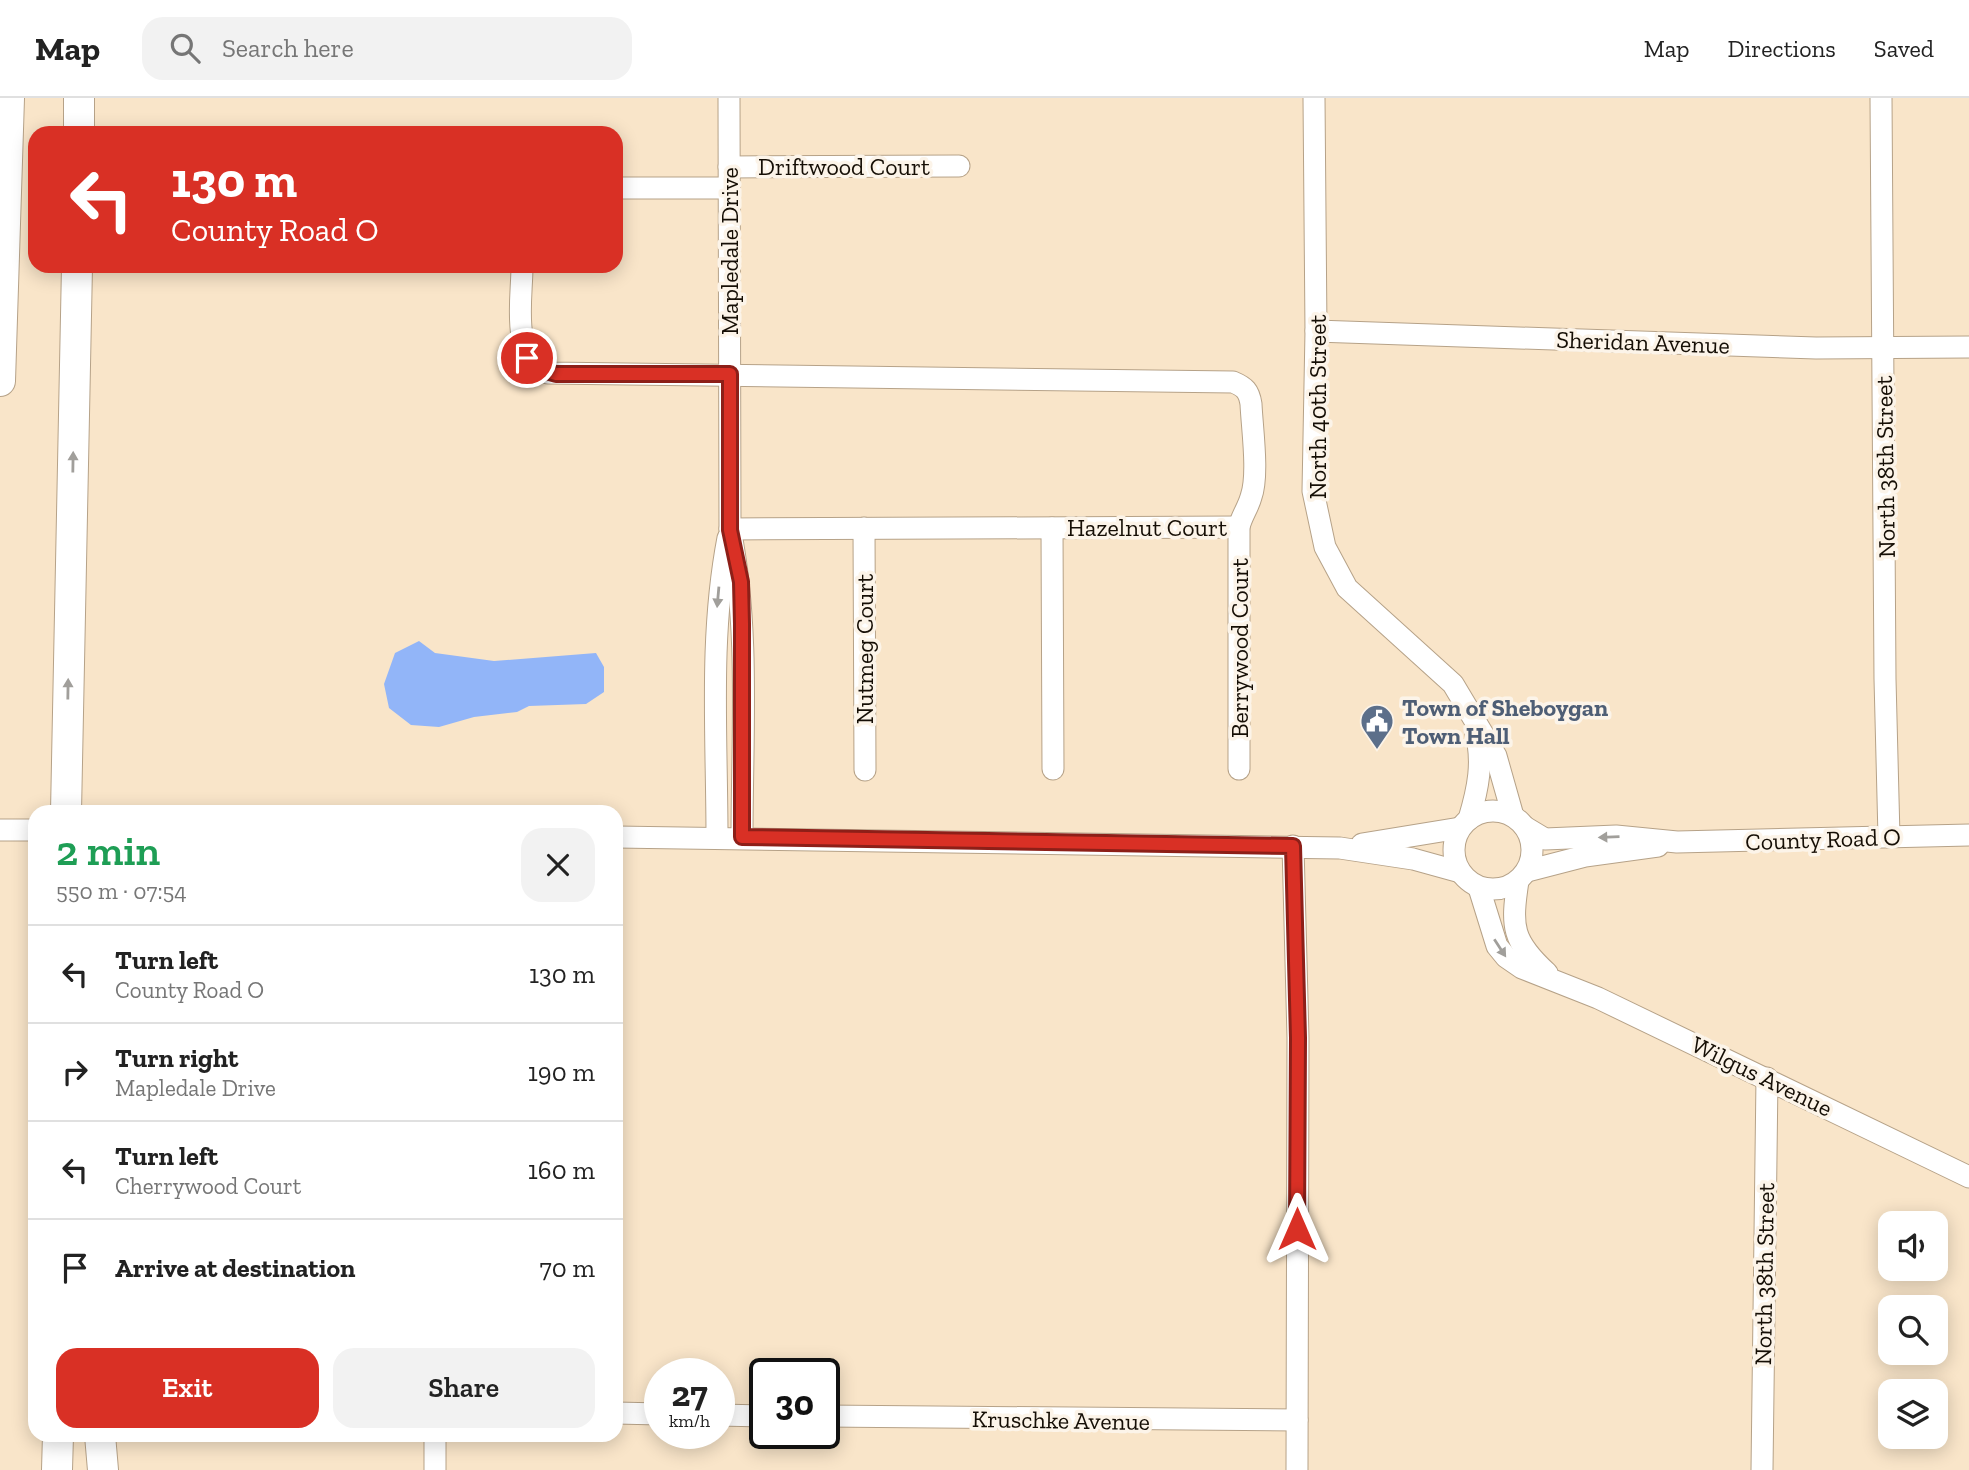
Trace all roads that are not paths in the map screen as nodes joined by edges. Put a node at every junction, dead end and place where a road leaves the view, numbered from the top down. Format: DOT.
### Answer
graph roads {
  1 [pos="9,98"];
  2 [pos="79,98"];
  3 [pos="729,98"];
  4 [pos="1314,98"];
  5 [pos="1881,98"];
  6 [pos="79,126"];
  7 [pos="959,166"];
  8 [pos="729,177"];
  9 [pos="623,187"];
  10 [pos="77,273"];
  11 [pos="522,273"];
  12 [pos="1316,331"];
  13 [pos="1969,347"];
  14 [pos="1884,348"];
  15 [pos="730,374"];
  16 [pos="0,381"];
  17 [pos="1239,527"];
  18 [pos="863,528"];
  19 [pos="1052,528"];
  20 [pos="730,530"];
  21 [pos="1472,718"];
  22 [pos="1053,769"];
  23 [pos="1239,769"];
  24 [pos="865,770"];
  25 [pos="66,805"];
  26 [pos="1519,822"];
  27 [pos="1464,824"];
  28 [pos="0,830"];
  29 [pos="28,830"];
  30 [pos="1969,835"];
  31 [pos="623,837"];
  32 [pos="718,837"];
  33 [pos="742,837"];
  34 [pos="1889,837"];
  35 [pos="1677,842"];
  36 [pos="1293,846"];
  37 [pos="1340,848"];
  38 [pos="1460,872"];
  39 [pos="1522,876"];
  40 [pos="1479,888"];
  41 [pos="1554,979"];
  42 [pos="1767,1078"];
  43 [pos="1969,1177"];
  44 [pos="623,1413"];
  45 [pos="644,1414"];
  46 [pos="840,1416"];
  47 [pos="1297,1420"];
  48 [pos="58,1442"];
  49 [pos="101,1442"];
  50 [pos="435,1442"];
  51 [pos="57,1470"];
  52 [pos="103,1470"];
  53 [pos="435,1470"];
  54 [pos="1297,1470"];
  55 [pos="1762,1470"];
  1 -- 16 [label="highway"];
  2 -- 6 [label="highway"];
  3 -- 8 [label="street, Mapledale Drive"];
  4 -- 12 [label="street, North 40th Street"];
  5 -- 14 [label="street, North 38th Street"];
  7 -- 8 [label="street, Driftwood Court"];
  8 -- 9 [label="street, Driftwood Court"];
  8 -- 15 [label="street, Mapledale Drive"];
  25 -- 10 [label="highway, one-way"];
  11 -- 15 [label="street"];
  12 -- 14 [label="street, Sheridan Avenue"];
  12 -- 21 [label="street, North 40th Street"];
  13 -- 14 [label="street, Sheridan Avenue"];
  14 -- 34 [label="street, North 38th Street"];
  15 -- 17 [label="street, Hazelnut Court"];
  15 -- 20 [label="street, Mapledale Drive"];
  17 -- 19 [label="street, Hazelnut Court"];
  17 -- 23 [label="street, Berrywood Court"];
  18 -- 19 [label="street, Hazelnut Court"];
  18 -- 20 [label="street, Hazelnut Court"];
  18 -- 24 [label="street, Nutmeg Court"];
  19 -- 22 [label="street"];
  20 -- 32 [label="street, Mapledale Drive, one-way"];
  20 -- 33 [label="street, Mapledale Drive"];
  21 -- 26 [label="street, North 40th Street"];
  21 -- 27 [label="street"];
  26 -- 27 [label="street"];
  35 -- 26 [label="street, County Road O, one-way"];
  26 -- 39 [label="street"];
  27 -- 37 [label="street"];
  27 -- 38 [label="street"];
  28 -- 29 [label="street"];
  30 -- 34 [label="street, County Road O"];
  31 -- 32 [label="street"];
  32 -- 33 [label="street"];
  33 -- 36 [label="street"];
  34 -- 35 [label="street, County Road O"];
  35 -- 39 [label="street, County Road O"];
  36 -- 37 [label="street"];
  36 -- 47 [label="street"];
  37 -- 38 [label="street"];
  38 -- 40 [label="street"];
  39 -- 40 [label="street"];
  39 -- 41 [label="street, Wilgus Avenue"];
  40 -- 41 [label="street, Wilgus Avenue, one-way"];
  41 -- 42 [label="street, Wilgus Avenue"];
  42 -- 43 [label="street, Wilgus Avenue"];
  42 -- 55 [label="street, North 38th Street"];
  44 -- 45 [label="street"];
  46 -- 47 [label="street, Kruschke Avenue"];
  47 -- 54 [label="street"];
  48 -- 51 [label="highway"];
  49 -- 52 [label="highway"];
  50 -- 53 [label="street"];
}
